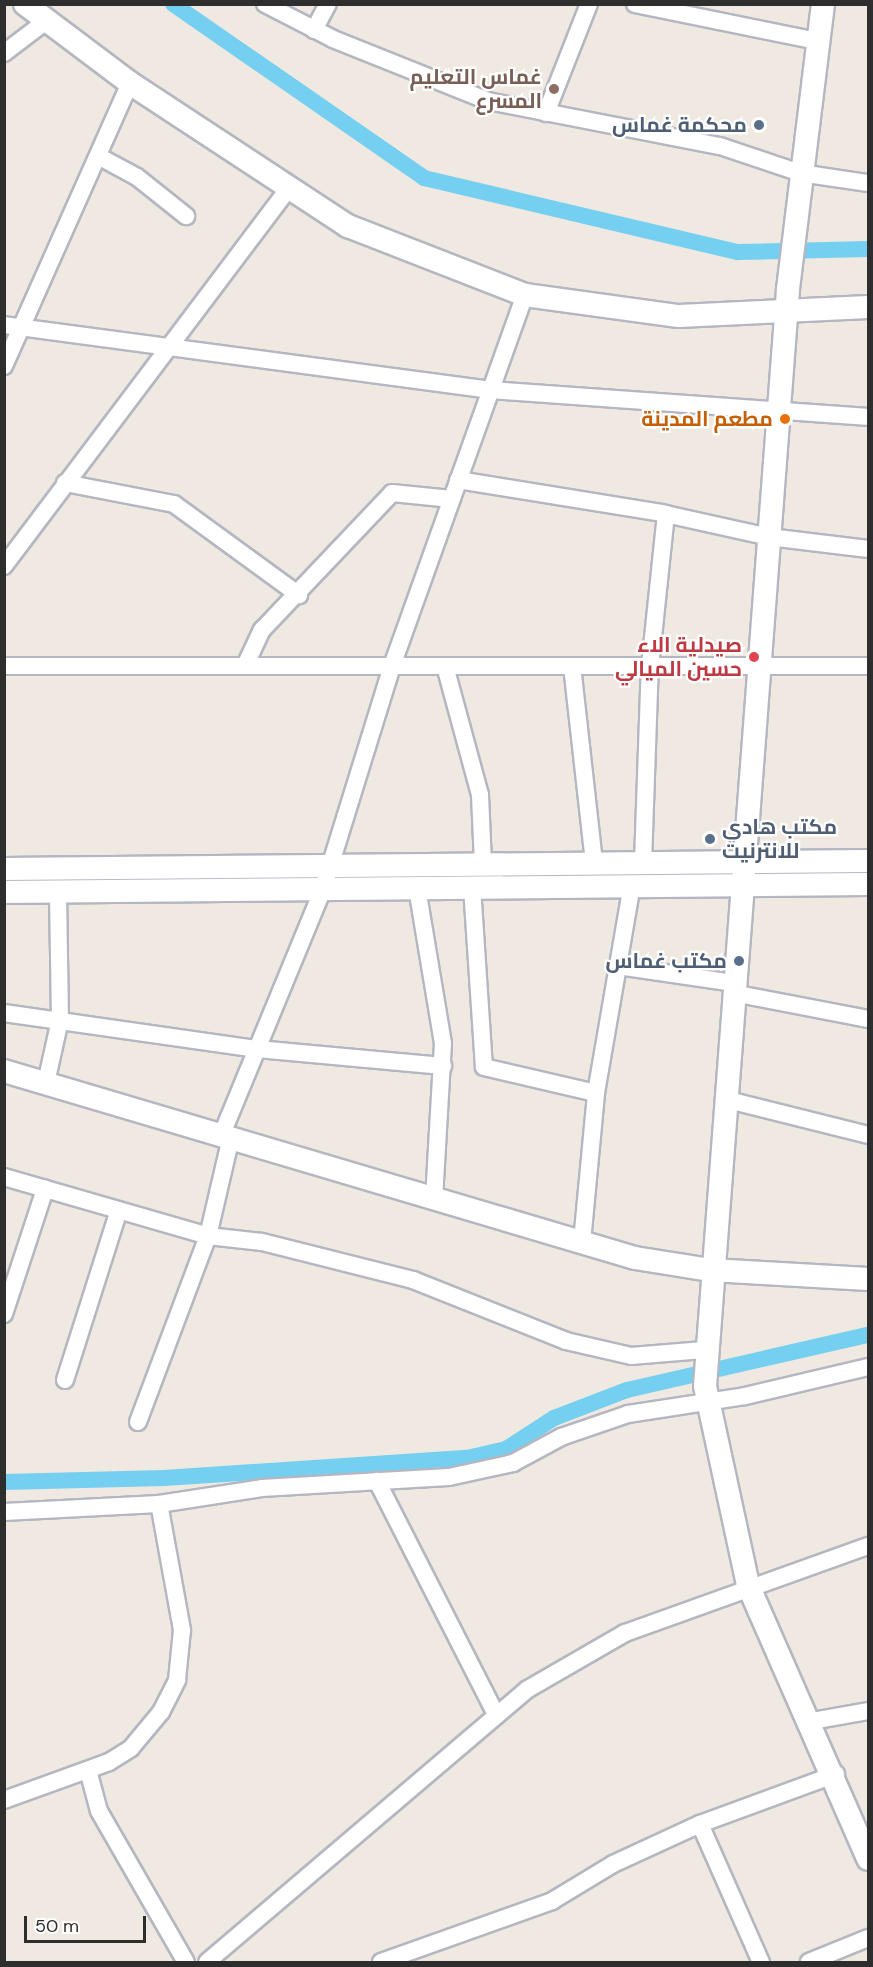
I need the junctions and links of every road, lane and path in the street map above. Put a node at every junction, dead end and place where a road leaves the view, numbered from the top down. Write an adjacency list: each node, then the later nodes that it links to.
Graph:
1 (25, 4): 7 (street)
2 (328, 4): 8 (street)
3 (589, 4): 12 (street)
4 (635, 4): 9 (street)
5 (823, 4): 9 (street)
6 (271, 6): 8 (street)
7 (46, 21): 10 (street); 11 (street)
8 (314, 30): 12 (street)
9 (817, 41): 14 (street)
10 (4, 54)
11 (130, 83): 13 (street); 16 (street)
12 (546, 113): 14 (street)
13 (98, 156): 17 (street); 22 (street)
14 (800, 172): 15 (street); 19 (street)
15 (868, 183)
16 (287, 190): 18 (street); 23 (street)
17 (186, 216)
18 (525, 295): 19 (street); 25 (street)
19 (787, 301): 20 (street); 26 (street)
20 (868, 307)
21 (4, 325): 22 (street)
22 (24, 327): 23 (street); 24 (street)
23 (168, 344): 25 (street); 29 (street)
24 (4, 366)
25 (491, 390): 26 (street); 28 (street)
26 (778, 413): 27 (street); 32 (street)
27 (868, 417)
28 (458, 480): 30 (street); 31 (street)
29 (65, 483): 34 (street); 35 (street)
30 (452, 499): 35 (street); 38 (street)
31 (666, 514): 32 (street); 41 (street)
32 (768, 537): 33 (street); 42 (street)
33 (868, 549)
34 (4, 566)
35 (299, 595): 37 (street)
36 (4, 666): 37 (street)
37 (245, 666): 38 (street)
38 (392, 666): 39 (street); 49 (street)
39 (446, 666): 40 (street); 48 (street)
40 (572, 666): 41 (street); 47 (street)
41 (650, 666): 42 (street); 46 (street)
42 (758, 667): 43 (street); 44 (street)
43 (868, 669)
44 (743, 861): 45 (street); 46 (street); 51 (street)
45 (868, 861)
46 (643, 862): 47 (street)
47 (594, 863): 48 (street)
48 (483, 864): 49 (street)
49 (330, 866): 50 (street); 56 (street)
50 (4, 869)
51 (741, 884): 52 (street); 53 (street); 60 (street)
52 (868, 884)
53 (632, 885): 54 (street); 59 (street)
54 (472, 887): 55 (street); 68 (street)
55 (417, 888): 56 (street); 65 (street)
56 (323, 889): 58 (street); 64 (street)
57 (4, 892): 58 (street)
58 (58, 892): 63 (street)
59 (618, 966): 60 (street); 68 (street)
60 (733, 988): 62 (street); 69 (street)
61 (4, 1013): 63 (street)
62 (868, 1019)
63 (60, 1020): 64 (street); 67 (street)
64 (257, 1049): 65 (street); 70 (street)
65 (443, 1066): 74 (street)
66 (4, 1071): 67 (street)
67 (46, 1083): 70 (street)
68 (596, 1093): 77 (street)
69 (724, 1099): 71 (street); 78 (street)
70 (226, 1135): 74 (street); 76 (street)
71 (868, 1135)
72 (4, 1177): 73 (street)
73 (45, 1189): 75 (street); 80 (street)
74 (434, 1198): 77 (street)
75 (118, 1210): 76 (street); 83 (street)
76 (208, 1236): 81 (street); 85 (street)
77 (582, 1242): 78 (street)
78 (711, 1270): 79 (street); 81 (street)
79 (868, 1279)
80 (4, 1314)
81 (704, 1350): 84 (street)
82 (868, 1367): 84 (street)
83 (64, 1380)
84 (706, 1394): 86 (street); 90 (street)
85 (138, 1422)
86 (376, 1481): 87 (street); 92 (street)
87 (159, 1504): 88 (street); 94 (street)
88 (4, 1512)
89 (868, 1546): 90 (street)
90 (748, 1585): 92 (street); 93 (street)
91 (868, 1711): 93 (street)
92 (496, 1715): 101 (street)
93 (812, 1720): 95 (street)
94 (88, 1770): 96 (street); 100 (street)
95 (836, 1774): 97 (street); 98 (street)
96 (4, 1800)
97 (700, 1824): 102 (street); 103 (street)
98 (868, 1859)
99 (868, 1938): 104 (street)
100 (186, 1962)
101 (207, 1962)
102 (381, 1962)
103 (761, 1962)
104 (810, 1962)

